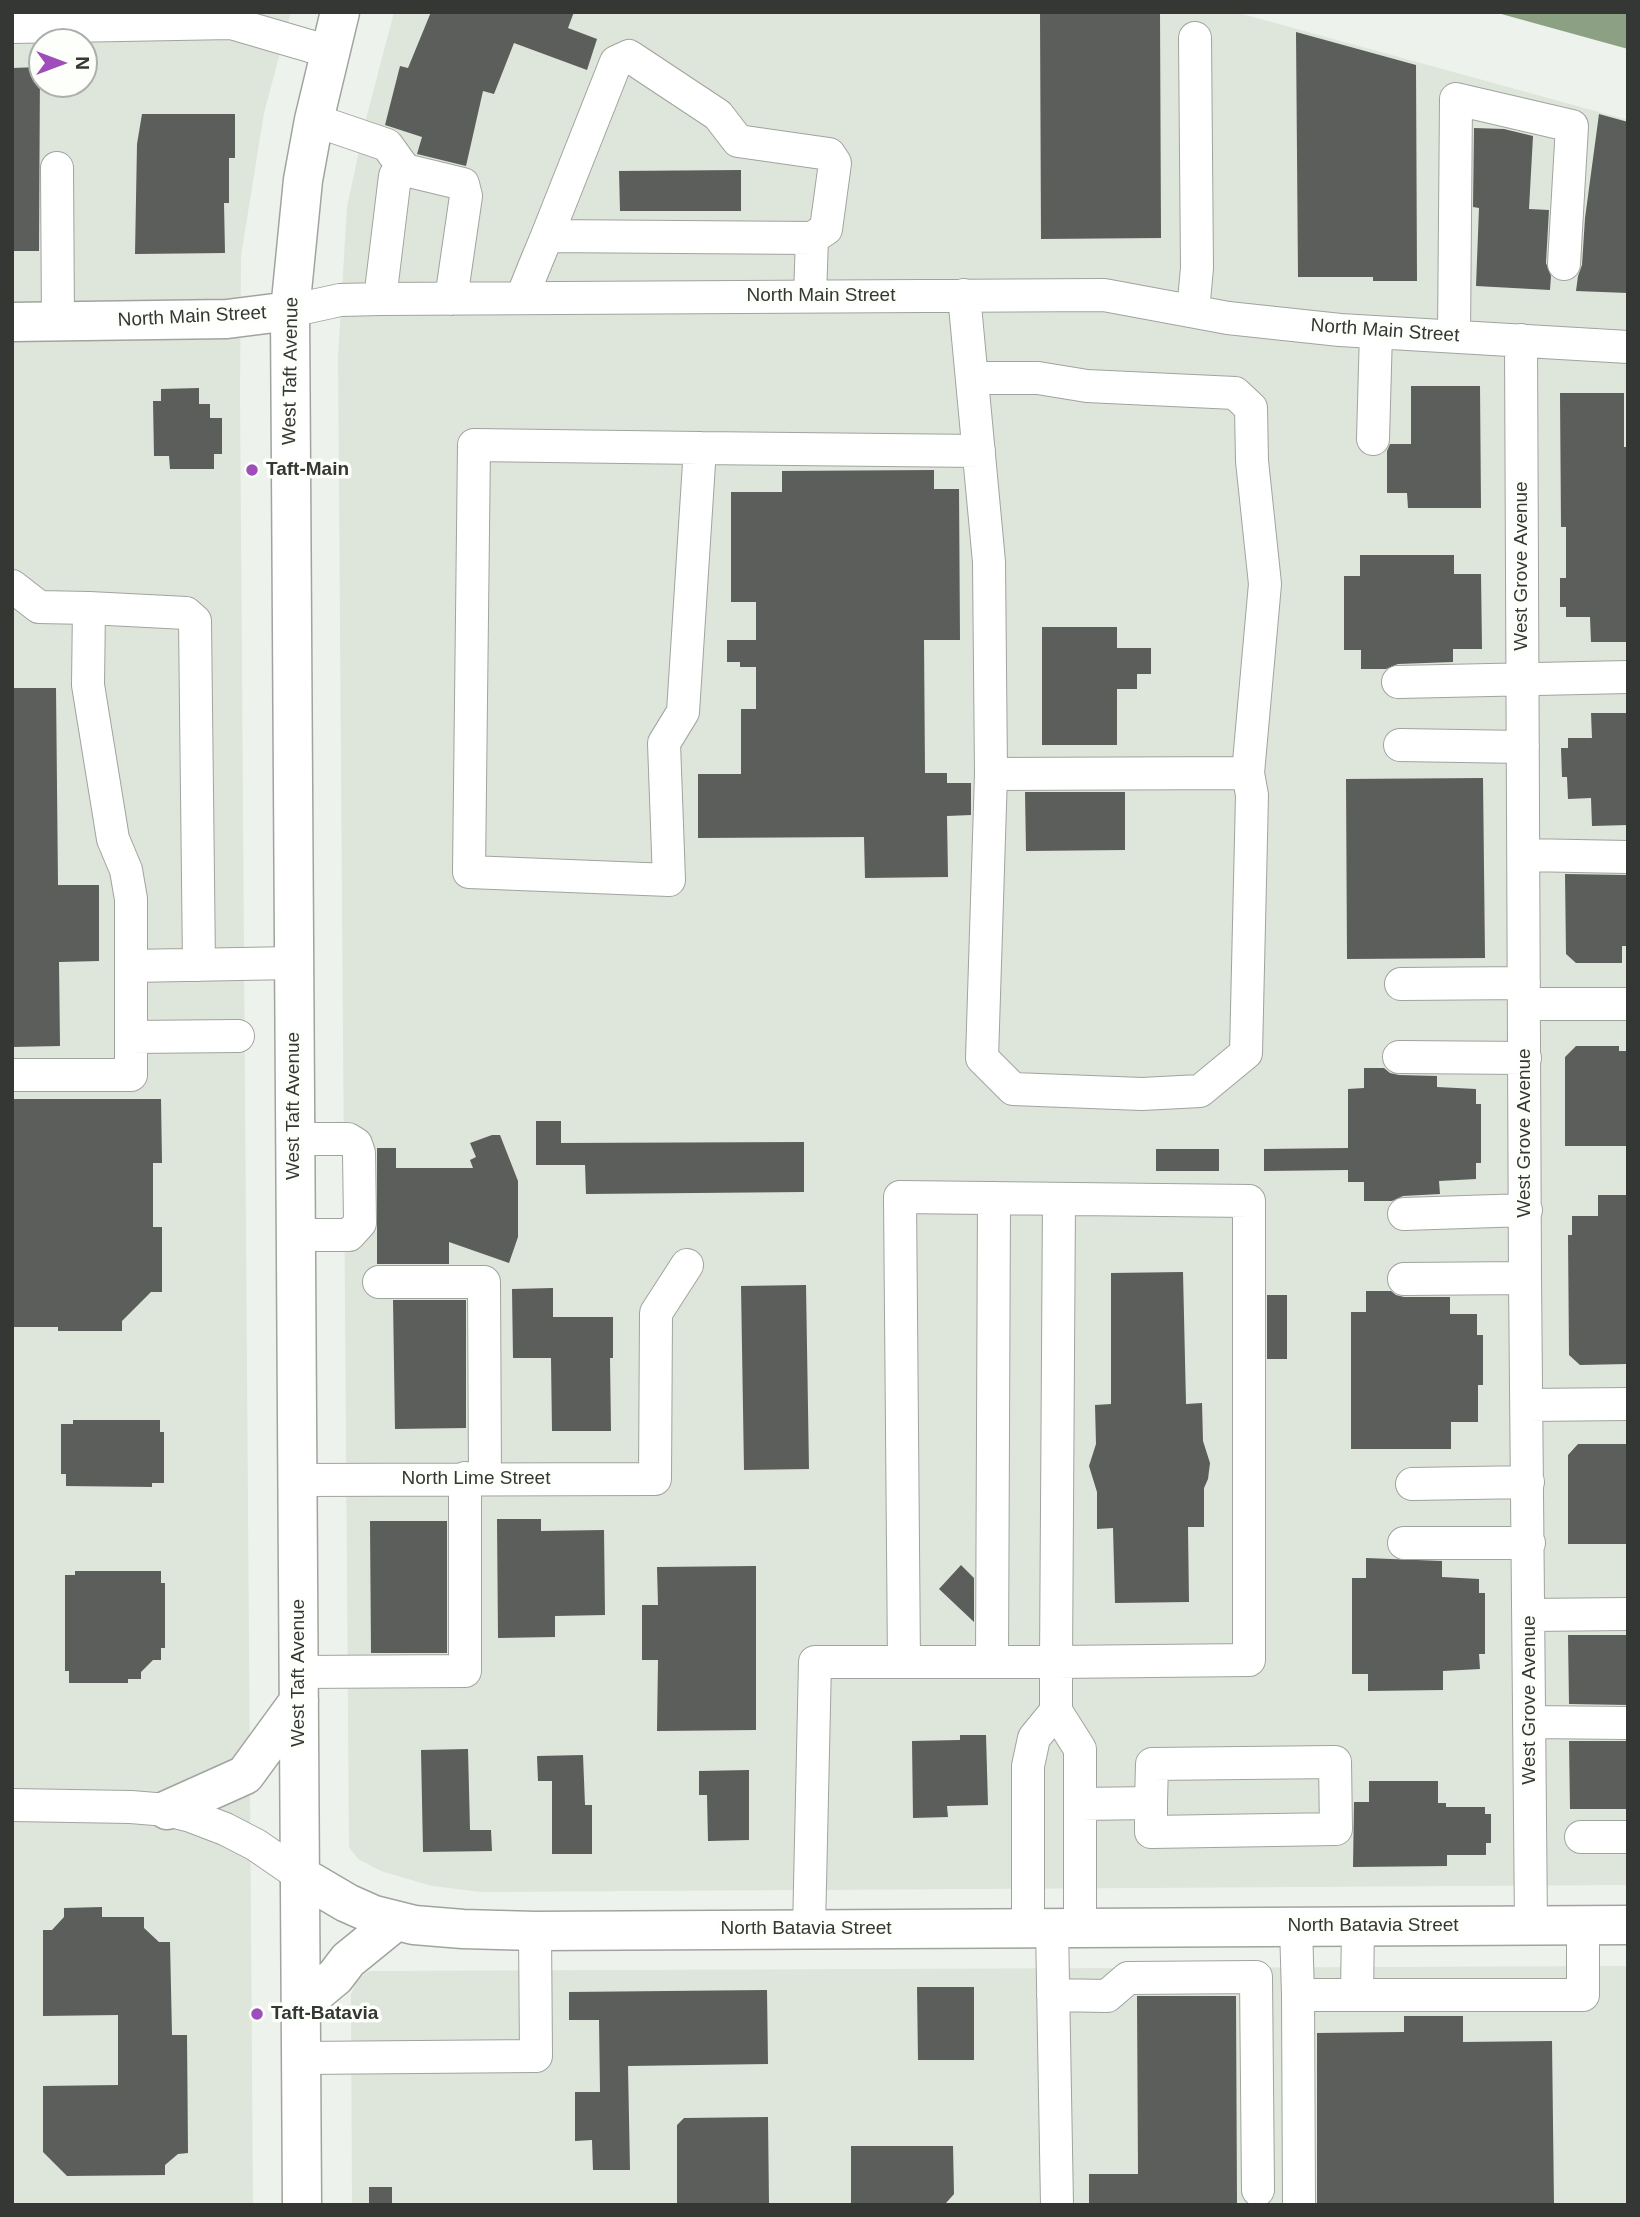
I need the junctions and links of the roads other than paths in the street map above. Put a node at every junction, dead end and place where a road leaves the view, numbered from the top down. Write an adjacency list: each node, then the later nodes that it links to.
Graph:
1 (340, 12): 5 (main road, West Taft Avenue)
2 (231, 17): 3 (street); 5 (street)
3 (12, 27)
4 (1195, 38): 18 (street)
5 (330, 52): 6 (main road, West Taft Avenue)
6 (314, 120): 8 (street); 17 (main road, West Taft Avenue)
7 (57, 168): 20 (street)
8 (405, 170): 15 (street); 16 (street)
9 (547, 236): 10 (street); 10 (street); 14 (street)
10 (812, 238): 13 (street)
11 (1564, 264): 22 (street)
12 (964, 295): 13 (street, North Main Street); 18 (street, North Main Street); 25 (street)
13 (810, 296): 14 (street, North Main Street)
14 (522, 297): 16 (street, North Main Street)
15 (380, 299): 16 (street, North Main Street); 17 (street, North Main Street)
16 (451, 299)
17 (289, 311): 20 (main road, North Main Street); 41 (main road, West Taft Avenue)
18 (1193, 311): 21 (street, North Main Street)
19 (12, 322): 20 (main road, North Main Street)
20 (58, 322)
21 (1376, 332): 22 (street, North Main Street); 26 (street)
22 (1454, 336): 23 (street, North Main Street)
23 (1521, 340): 24 (street, North Main Street); 33 (street, West Grove Avenue)
24 (1628, 347)
25 (973, 378): 28 (street); 37 (street)
26 (1373, 439)
27 (700, 448): 27 (street); 28 (street)
28 (979, 451): 38 (street)
29 (12, 586): 30 (street)
30 (26, 607): 31 (street)
31 (89, 608): 42 (street); 43 (street)
32 (1628, 677): 33 (street)
33 (1523, 678): 34 (street); 36 (street, West Grove Avenue)
34 (1398, 682)
35 (1400, 746): 36 (street)
36 (1523, 747): 39 (street, West Grove Avenue)
37 (1248, 773): 38 (street); 38 (street)
38 (991, 774)
39 (1524, 855): 40 (street); 45 (street, West Grove Avenue)
40 (1628, 857)
41 (293, 963): 42 (street); 52 (main road, West Taft Avenue)
42 (198, 965): 43 (street)
43 (131, 966): 48 (street)
44 (1401, 984): 45 (street)
45 (1524, 993): 46 (street); 50 (street, West Grove Avenue)
46 (1628, 1004)
47 (238, 1036): 48 (street)
48 (131, 1037): 51 (street)
49 (1399, 1057): 50 (street)
50 (1525, 1058): 55 (street, West Grove Avenue)
51 (12, 1075)
52 (295, 1139): 57 (main road, West Taft Avenue); 57 (street)
53 (994, 1198): 54 (street); 72 (street); 73 (street)
54 (1059, 1199): 74 (street); 74 (street)
55 (1526, 1210): 56 (street); 59 (street, West Grove Avenue)
56 (1404, 1214)
57 (295, 1236): 65 (main road, West Taft Avenue)
58 (687, 1265): 64 (street, North Lime Street)
59 (1525, 1278): 60 (street); 63 (street, West Grove Avenue)
60 (1404, 1279)
61 (379, 1282): 64 (street)
62 (1628, 1404): 63 (street)
63 (1528, 1405): 66 (street, West Grove Avenue)
64 (475, 1478): 65 (street, North Lime Street); 75 (street)
65 (298, 1480): 75 (main road, West Taft Avenue)
66 (1528, 1482): 67 (street); 69 (street, West Grove Avenue)
67 (1412, 1484)
68 (1404, 1542): 69 (street)
69 (1529, 1542): 71 (street, West Grove Avenue)
70 (1628, 1614): 71 (street)
71 (1529, 1615): 77 (street, West Grove Avenue)
72 (904, 1662): 73 (street); 93 (street)
73 (992, 1662): 74 (street)
74 (1056, 1662): 76 (street)
75 (299, 1687): 82 (main road); 85 (main road, West Taft Avenue)
76 (1056, 1711): 79 (street); 92 (street)
77 (1530, 1722): 78 (street); 87 (street, West Grove Avenue)
78 (1628, 1723)
79 (1080, 1804): 80 (street); 92 (street)
80 (1151, 1804): 80 (street)
81 (12, 1805): 82 (street, North Batavia Street)
82 (167, 1810): 85 (street, North Batavia Street)
83 (1581, 1837): 84 (street)
84 (1628, 1837)
85 (301, 1876): 86 (main road, North Batavia Street); 98 (main road, West Taft Avenue)
86 (396, 1921): 94 (main road, North Batavia Street); 98 (main road)
87 (1531, 1925): 88 (main road, North Batavia Street); 91 (main road, North Batavia Street)
88 (1583, 1925): 89 (main road, North Batavia Street); 95 (street)
89 (1628, 1925)
90 (1296, 1926): 91 (main road, North Batavia Street); 92 (main road, North Batavia Street); 97 (street)
91 (1358, 1926): 95 (street)
92 (1054, 1927): 93 (main road, North Batavia Street); 96 (street)
93 (809, 1928): 94 (main road, North Batavia Street)
94 (535, 1931): 99 (street)
95 (1357, 1994): 97 (street)
96 (1054, 1995): 100 (street); 102 (street)
97 (1297, 1995): 103 (street)
98 (301, 2005): 99 (main road, West Taft Avenue)
99 (301, 2058): 101 (main road, West Taft Avenue)
100 (1258, 2190)
101 (302, 2205)
102 (1057, 2205)
103 (1299, 2205)

